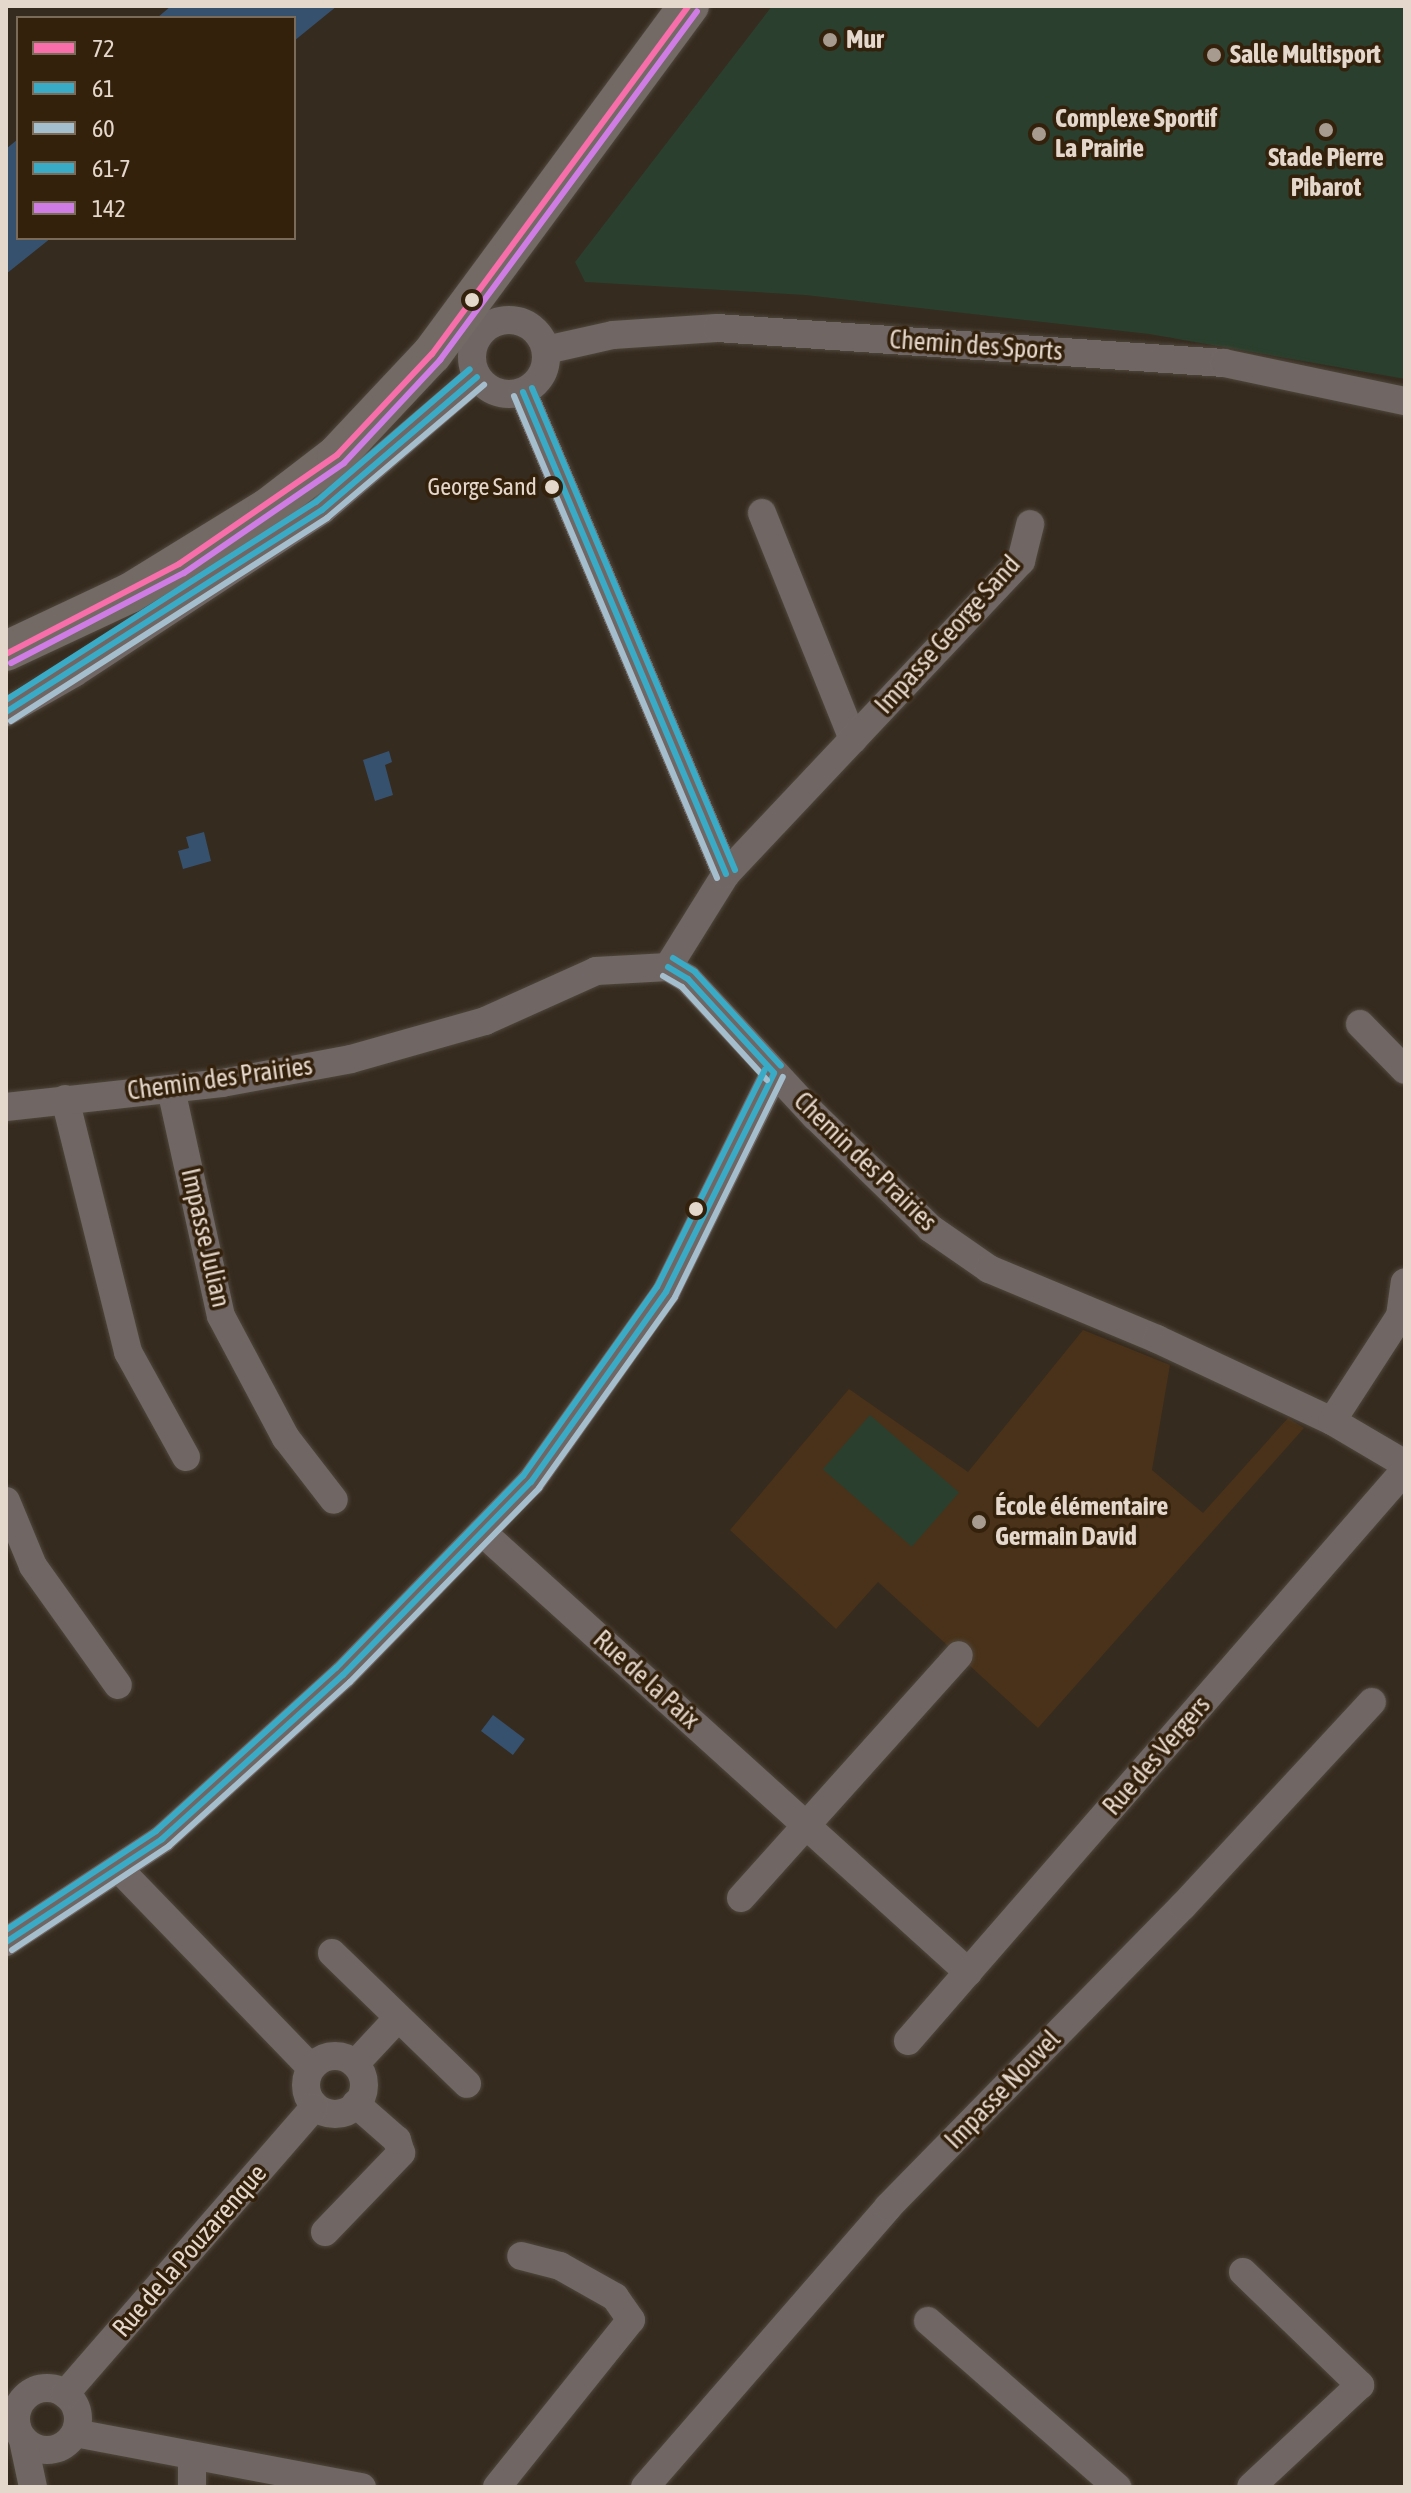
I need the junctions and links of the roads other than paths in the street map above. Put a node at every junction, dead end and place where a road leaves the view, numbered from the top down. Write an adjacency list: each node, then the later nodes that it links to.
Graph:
1 (689, 6): 8 (main road)
2 (546, 350): 3 (street); 4 (street); 5 (street, Chemin des Sports)
3 (477, 377): 4 (street); 9 (street)
4 (523, 392): 11 (street)
5 (1405, 401)
6 (762, 513): 10 (street, Impasse George Sand)
7 (1030, 524): 10 (street, Impasse George Sand)
8 (8, 652)
9 (6, 712)
10 (853, 739): 11 (street, Impasse George Sand)
11 (726, 874): 12 (street, Impasse George Sand)
12 (668, 967): 15 (street, Chemin des Prairies); 16 (street, Chemin des Prairies)
13 (1360, 1024): 14 (street)
14 (1405, 1070)
15 (774, 1073): 20 (street, Chemin des Prairies); 26 (street)
16 (171, 1089): 17 (street, Chemin des Prairies); 24 (street, Impasse Julian)
17 (65, 1099): 18 (street, Chemin des Prairies); 21 (street)
18 (6, 1107)
19 (1405, 1282): 20 (street)
20 (1332, 1421): 22 (street, Chemin des Prairies)
21 (186, 1457)
22 (1405, 1464)
23 (1405, 1470): 35 (street, Rue des Vergers)
24 (334, 1500)
25 (6, 1501): 28 (street)
26 (482, 1532): 30 (street, Rue de la Paix); 31 (street)
27 (959, 1655): 30 (street)
28 (118, 1685)
29 (1372, 1702): 57 (street, Impasse Nouvel)
30 (810, 1827): 32 (street); 35 (street, Rue de la Paix)
31 (119, 1869): 33 (street); 39 (street)
32 (741, 1898)
33 (6, 1942)
34 (332, 1953): 36 (street)
35 (968, 1972): 37 (street, Rue des Vergers)
36 (398, 2018): 38 (street); 40 (street)
37 (908, 2041)
38 (356, 2063): 39 (street); 41 (street)
39 (310, 2067): 42 (street)
40 (467, 2084)
41 (356, 2104): 42 (street); 43 (street)
42 (314, 2108): 47 (street, Rue de la Pouzarenque)
43 (325, 2232)
44 (521, 2256): 56 (street)
45 (1243, 2272): 59 (street)
46 (928, 2321): 58 (street)
47 (65, 2394): 48 (street); 49 (street)
48 (12, 2398): 50 (street)
49 (75, 2433): 50 (street); 51 (street)
50 (31, 2444): 52 (street); 53 (street)
51 (192, 2456): 54 (street); 55 (street)
52 (33, 2487)
53 (39, 2487)
54 (192, 2487)
55 (362, 2487)
56 (497, 2487)
57 (645, 2487)
58 (1117, 2487)
59 (1251, 2487)

